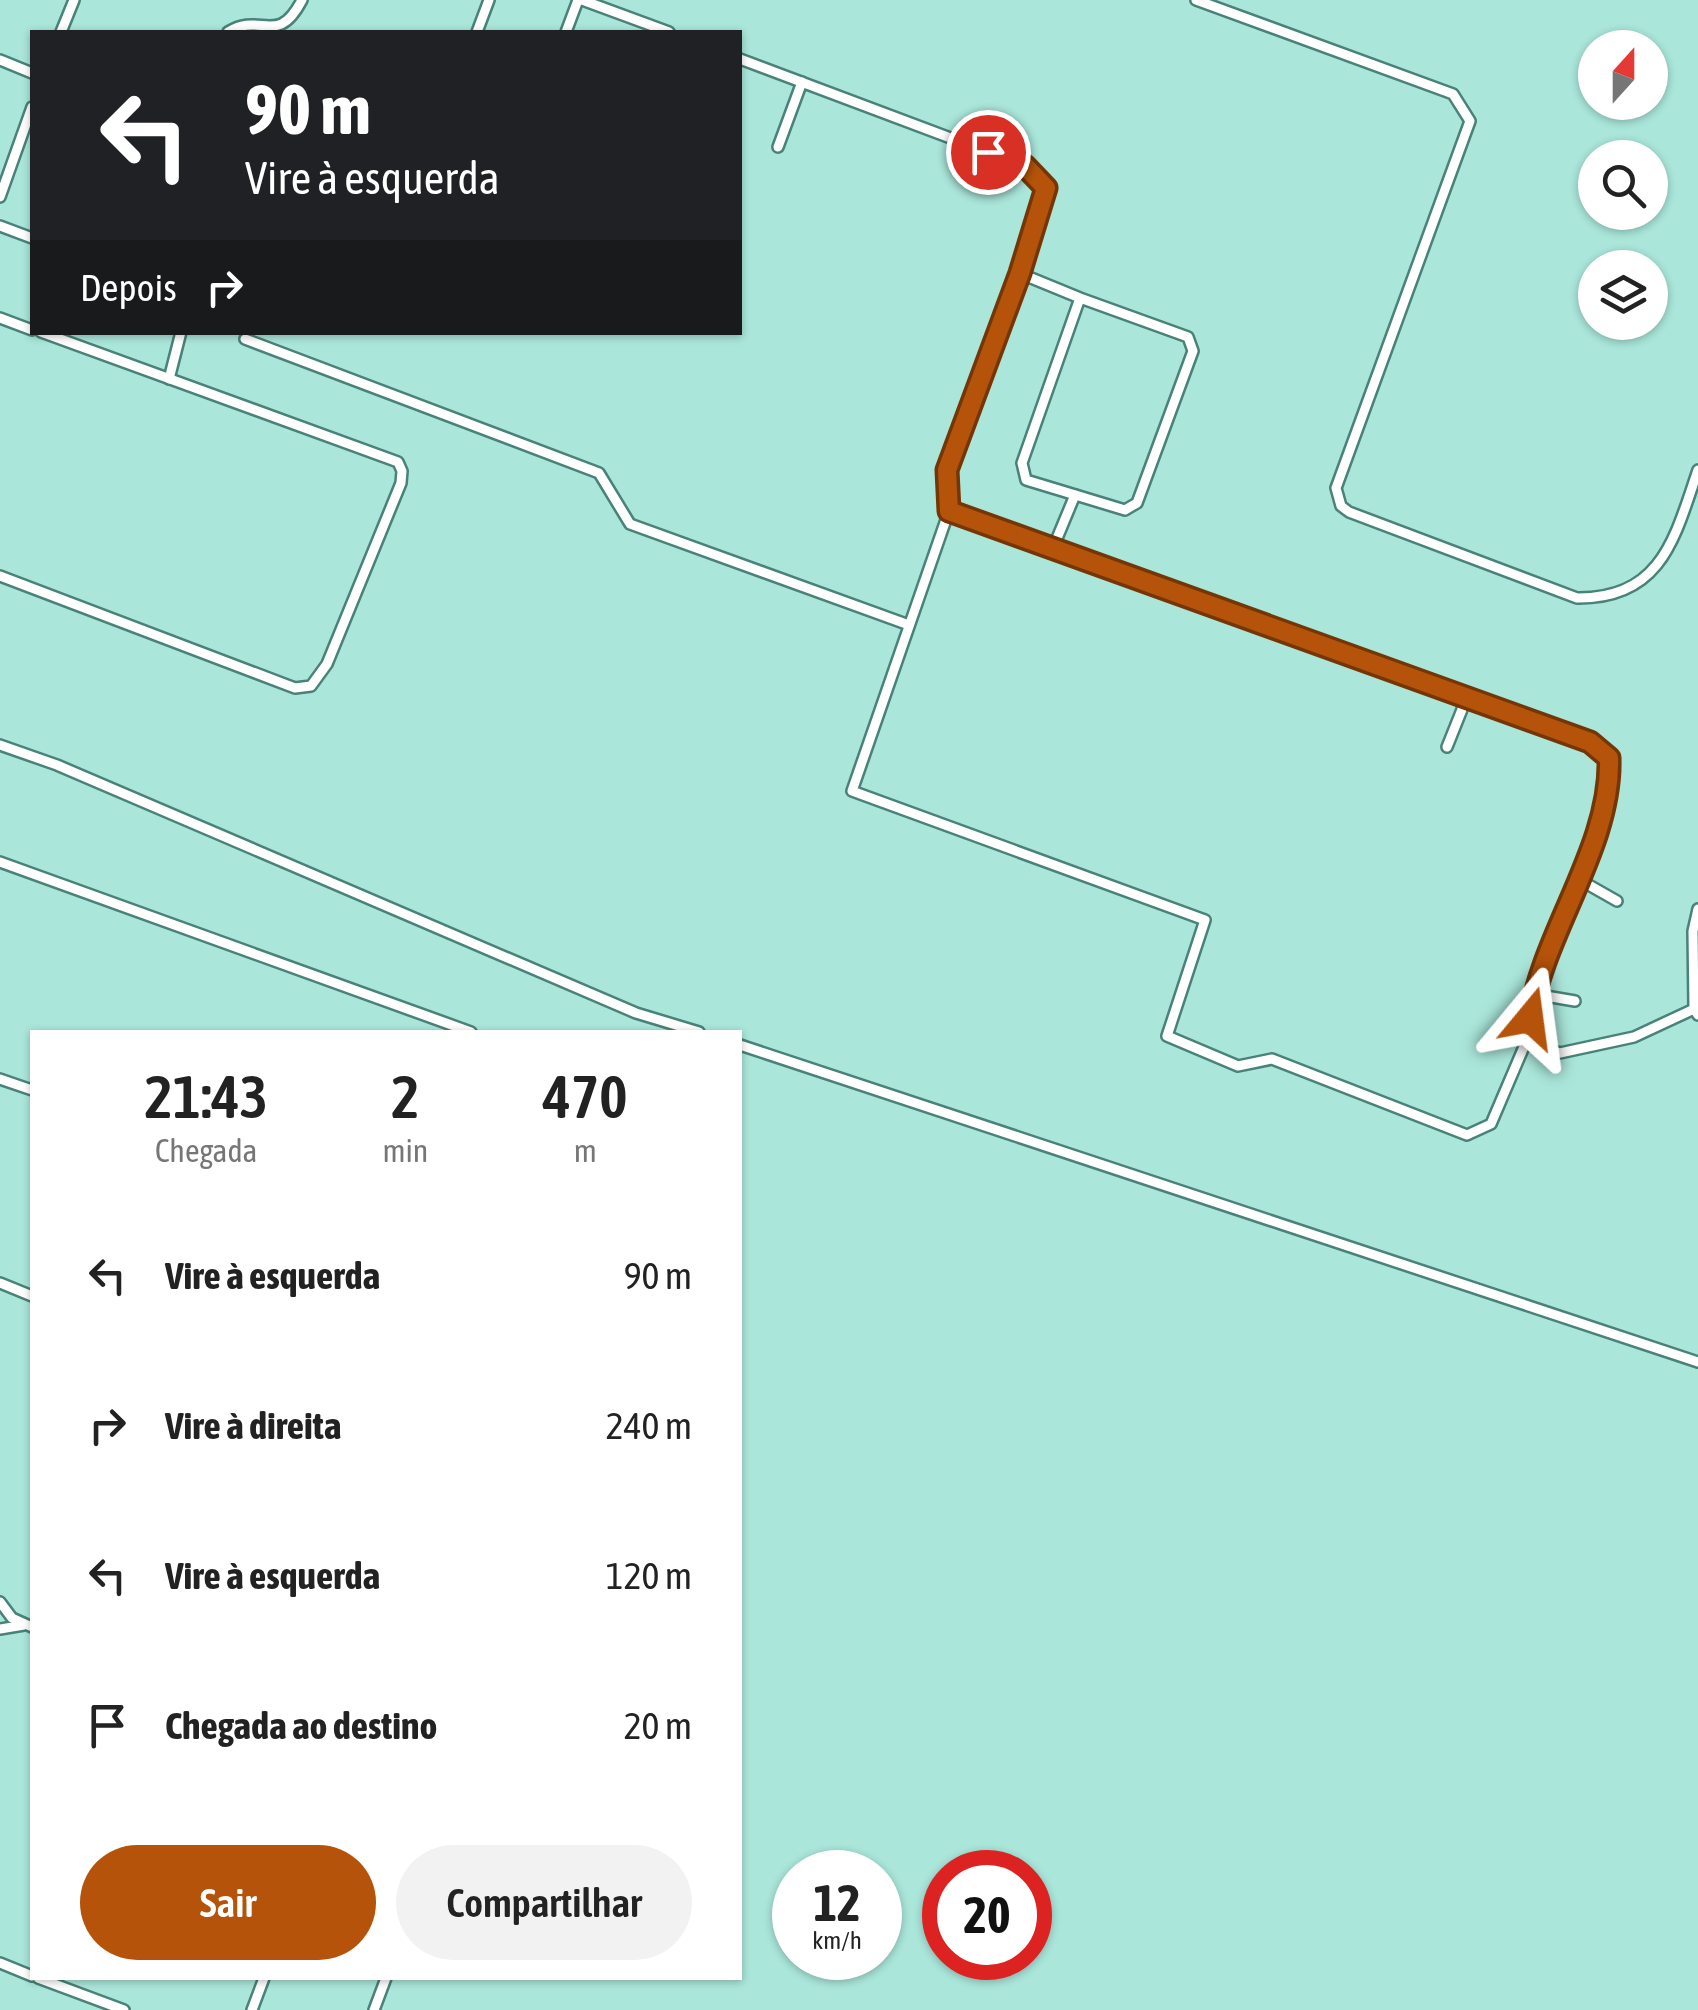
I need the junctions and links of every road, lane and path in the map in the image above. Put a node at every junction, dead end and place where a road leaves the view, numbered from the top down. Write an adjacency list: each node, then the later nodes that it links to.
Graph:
1 (74, 0): 6 (lane)
2 (302, 0): 7 (lane)
3 (489, 0): 8 (lane)
4 (580, 0): 9 (lane); 10 (lane)
5 (1196, 0): 28 (lane)
6 (62, 30)
7 (231, 30)
8 (478, 30)
9 (567, 30)
10 (663, 30)
11 (0, 60): 13 (lane)
12 (742, 60): 14 (lane)
13 (30, 72)
14 (802, 82): 16 (lane); 20 (lane)
15 (30, 113): 17 (lane)
16 (778, 147)
17 (0, 197)
18 (0, 226): 19 (lane)
19 (30, 237)
20 (1020, 273): 21 (lane); 30 (lane)
21 (1080, 298): 29 (lane); 29 (lane)
22 (0, 318): 23 (lane)
23 (30, 329)
24 (48, 335): 27 (lane)
25 (180, 335): 27 (lane)
26 (246, 339): 33 (lane)
27 (169, 379): 32 (lane)
28 (1698, 470)
29 (1075, 494): 31 (lane)
30 (949, 511): 31 (lane); 33 (lane)
31 (1054, 548): 34 (lane)
32 (0, 576)
33 (910, 625): 46 (lane)
34 (1466, 697): 36 (lane); 38 (lane)
35 (0, 745): 45 (lane)
36 (1447, 748)
37 (0, 862): 44 (lane)
38 (1580, 880): 39 (lane); 41 (lane)
39 (1617, 900)
40 (1698, 908): 43 (lane)
41 (1534, 994): 42 (lane); 46 (lane)
42 (1575, 1001)
43 (1696, 1012): 46 (lane)
44 (466, 1030)
45 (692, 1030)
46 (1526, 1042)
47 (742, 1046): 52 (lane)
48 (0, 1079): 49 (lane)
49 (30, 1089)
50 (0, 1283): 51 (lane)
51 (30, 1295)
52 (1698, 1362)
53 (0, 1602): 54 (lane)
54 (28, 1626): 55 (lane)
55 (0, 1629)
56 (0, 1963): 57 (lane)
57 (30, 1974)
58 (45, 1980): 61 (lane)
59 (263, 1980): 62 (lane)
60 (385, 1980): 63 (lane)
61 (124, 2010)
62 (252, 2010)
63 (374, 2010)

